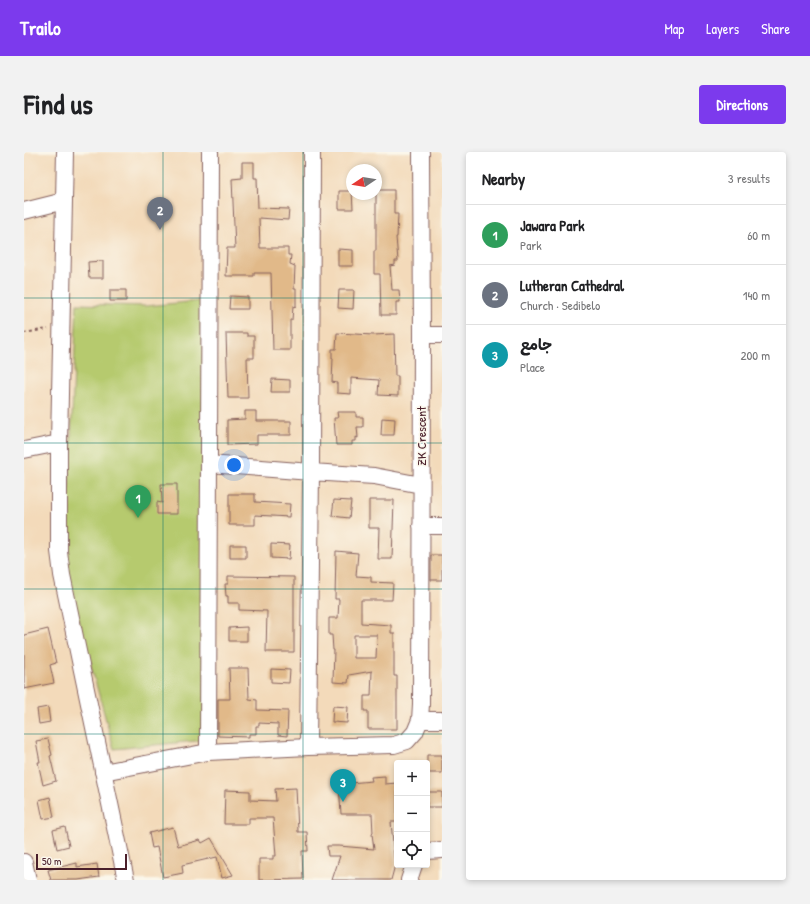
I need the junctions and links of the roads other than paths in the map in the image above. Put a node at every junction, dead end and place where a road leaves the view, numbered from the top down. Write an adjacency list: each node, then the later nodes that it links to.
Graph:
1 (65, 152): 5 (street)
2 (210, 152): 11 (street)
3 (312, 152): 12 (street)
4 (421, 152): 7 (street, ZK Crescent)
5 (64, 201): 6 (street); 9 (street)
6 (24, 211)
7 (422, 335): 8 (street); 13 (street, ZK Crescent)
8 (442, 335)
9 (59, 442): 10 (street); 20 (street)
10 (24, 450)
11 (209, 464): 12 (street); 19 (street)
12 (311, 472): 13 (street); 18 (street)
13 (421, 485): 14 (street, ZK Crescent)
14 (421, 526): 15 (street); 16 (street, ZK Crescent)
15 (442, 526)
16 (420, 720): 17 (street); 18 (street)
17 (442, 720)
18 (308, 747): 19 (street)
19 (208, 752): 20 (street)
20 (103, 772): 25 (street)
21 (442, 850): 22 (street)
22 (430, 851)
23 (24, 862): 26 (street)
24 (413, 868): 27 (street)
25 (127, 879)
26 (28, 880)
27 (409, 880)

